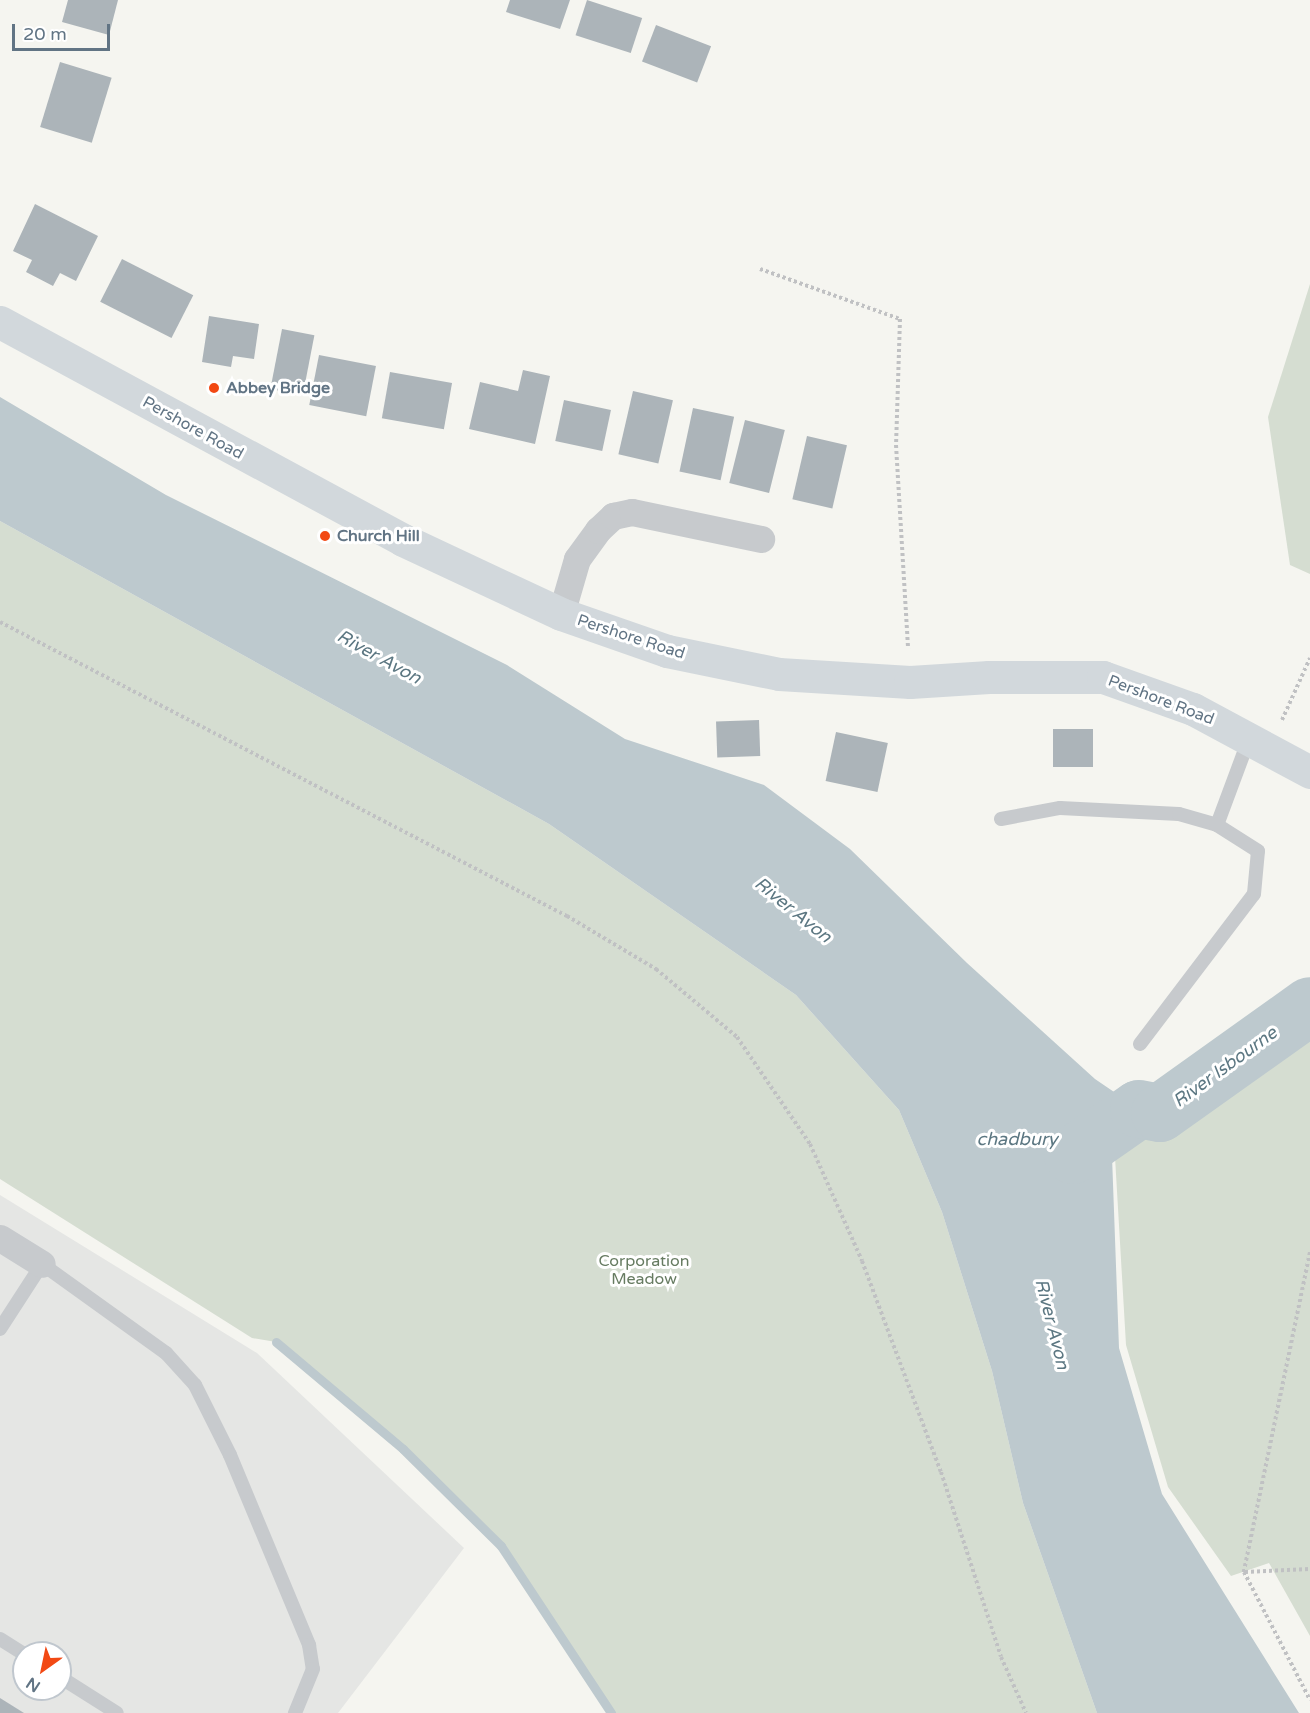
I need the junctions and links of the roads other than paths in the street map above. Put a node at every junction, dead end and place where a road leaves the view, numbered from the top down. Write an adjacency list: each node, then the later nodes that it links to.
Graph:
1 (0, 322): 3 (main road, Pershore Road)
2 (761, 539): 3 (street)
3 (561, 614): 4 (main road, Pershore Road)
4 (1259, 744): 5 (main road, Pershore Road); 7 (lane)
5 (1310, 772)
6 (1001, 819): 7 (lane)
7 (1217, 825): 8 (lane)
8 (1140, 1044)
9 (0, 1238): 10 (street)
10 (42, 1264): 11 (lane); 14 (lane)
11 (0, 1329)
12 (72, 1685): 13 (lane)
13 (117, 1713)
14 (295, 1713)

